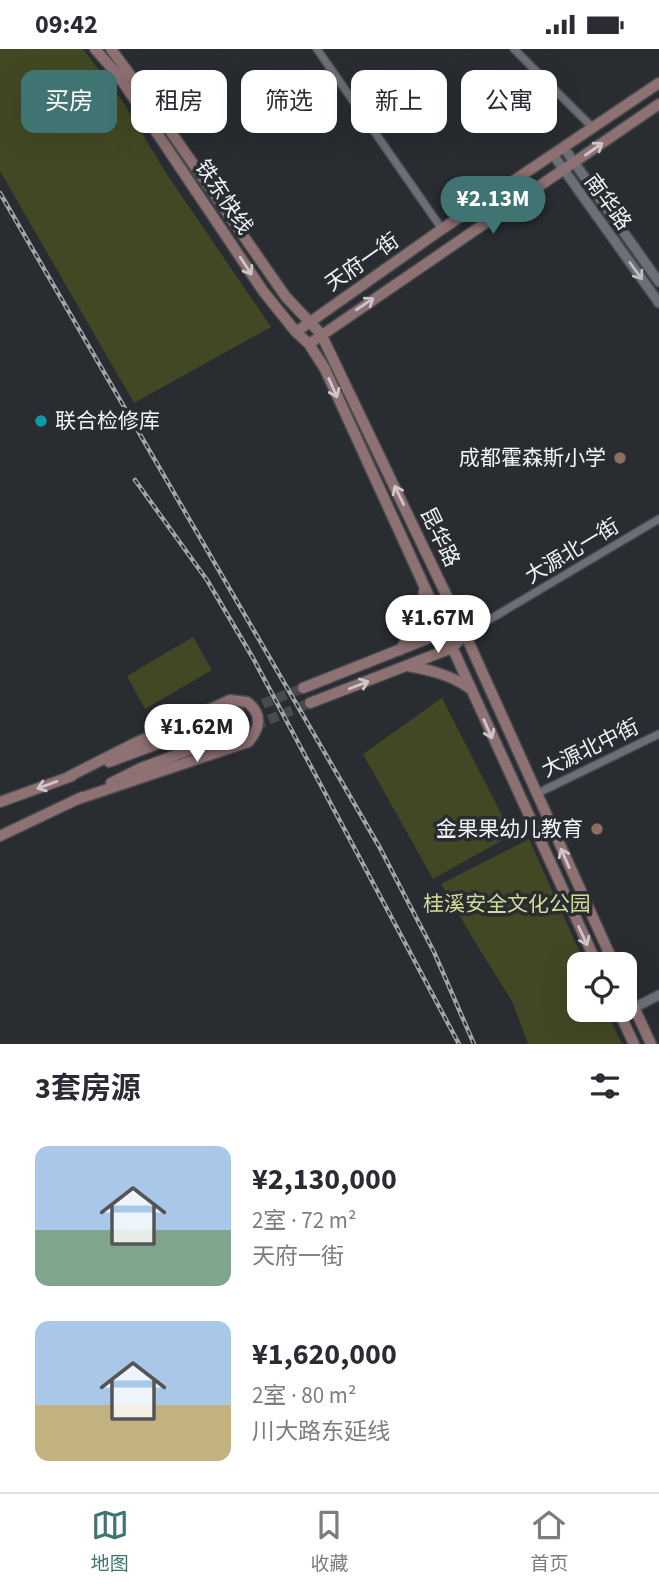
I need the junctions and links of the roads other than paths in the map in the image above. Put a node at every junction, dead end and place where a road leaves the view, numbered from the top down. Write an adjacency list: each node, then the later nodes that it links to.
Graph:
1 (111, 49): 4 (street); 15 (main road, 铁东快线)
2 (317, 49): 12 (street)
3 (514, 49): 7 (street)
4 (98, 52): 16 (main road, 铁东快线, one-way to 16)
5 (659, 83): 7 (main road, 天府一街)
6 (659, 104): 10 (main road, 天府一街, one-way to 6)
7 (593, 128): 8 (main road, 天府一街)
8 (564, 148): 9 (main road, 天府一街); 10 (street)
9 (554, 156): 11 (street, 南华路); 12 (main road, 天府一街)
10 (574, 163): 11 (main road, 天府一街); 13 (street)
11 (564, 170): 14 (street, 南华路, one-way to 14); 17 (main road, 天府一街, one-way to 11)
12 (443, 229): 15 (main road, 天府一街)
13 (659, 282)
14 (659, 303)
15 (310, 322): 16 (main road, 天府一街); 17 (main road, 昆华路)
16 (296, 332): 18 (main road, 昆华路)
17 (321, 334): 18 (main road, 天府一街); 22 (main road, 昆华路, one-way to 17)
18 (309, 344): 20 (main road, 昆华路, one-way to 20)
19 (659, 519): 22 (street, 大源北一街)
20 (424, 588): 21 (main road, 昆华路); 24 (main road)
21 (444, 632): 22 (main road); 23 (main road, 昆华路); 24 (main road)
22 (465, 634): 23 (main road); 33 (main road, 昆华路)
23 (452, 648): 25 (main road); 27 (main road, 昆华路)
24 (400, 650): 26 (main road)
25 (408, 666): 27 (main road); 28 (main road, one-way to 25)
26 (303, 688)
27 (471, 690): 37 (main road, 昆华路, one-way to 37)
28 (310, 703)
29 (235, 715): 32 (main road)
30 (241, 731): 34 (main road)
31 (659, 734): 33 (street, 大源北中街)
32 (68, 777): 34 (main road); 35 (main road, one-way to 35)
33 (536, 794): 38 (main road, 昆华路, one-way to 33)
34 (78, 799): 36 (main road)
35 (0, 802)
36 (0, 836)
37 (591, 952)
38 (608, 952)
39 (659, 995): 40 (street)
40 (637, 1006)
41 (637, 1014): 44 (main road)
42 (624, 1022): 43 (main road)
43 (634, 1044)
44 (651, 1044)

